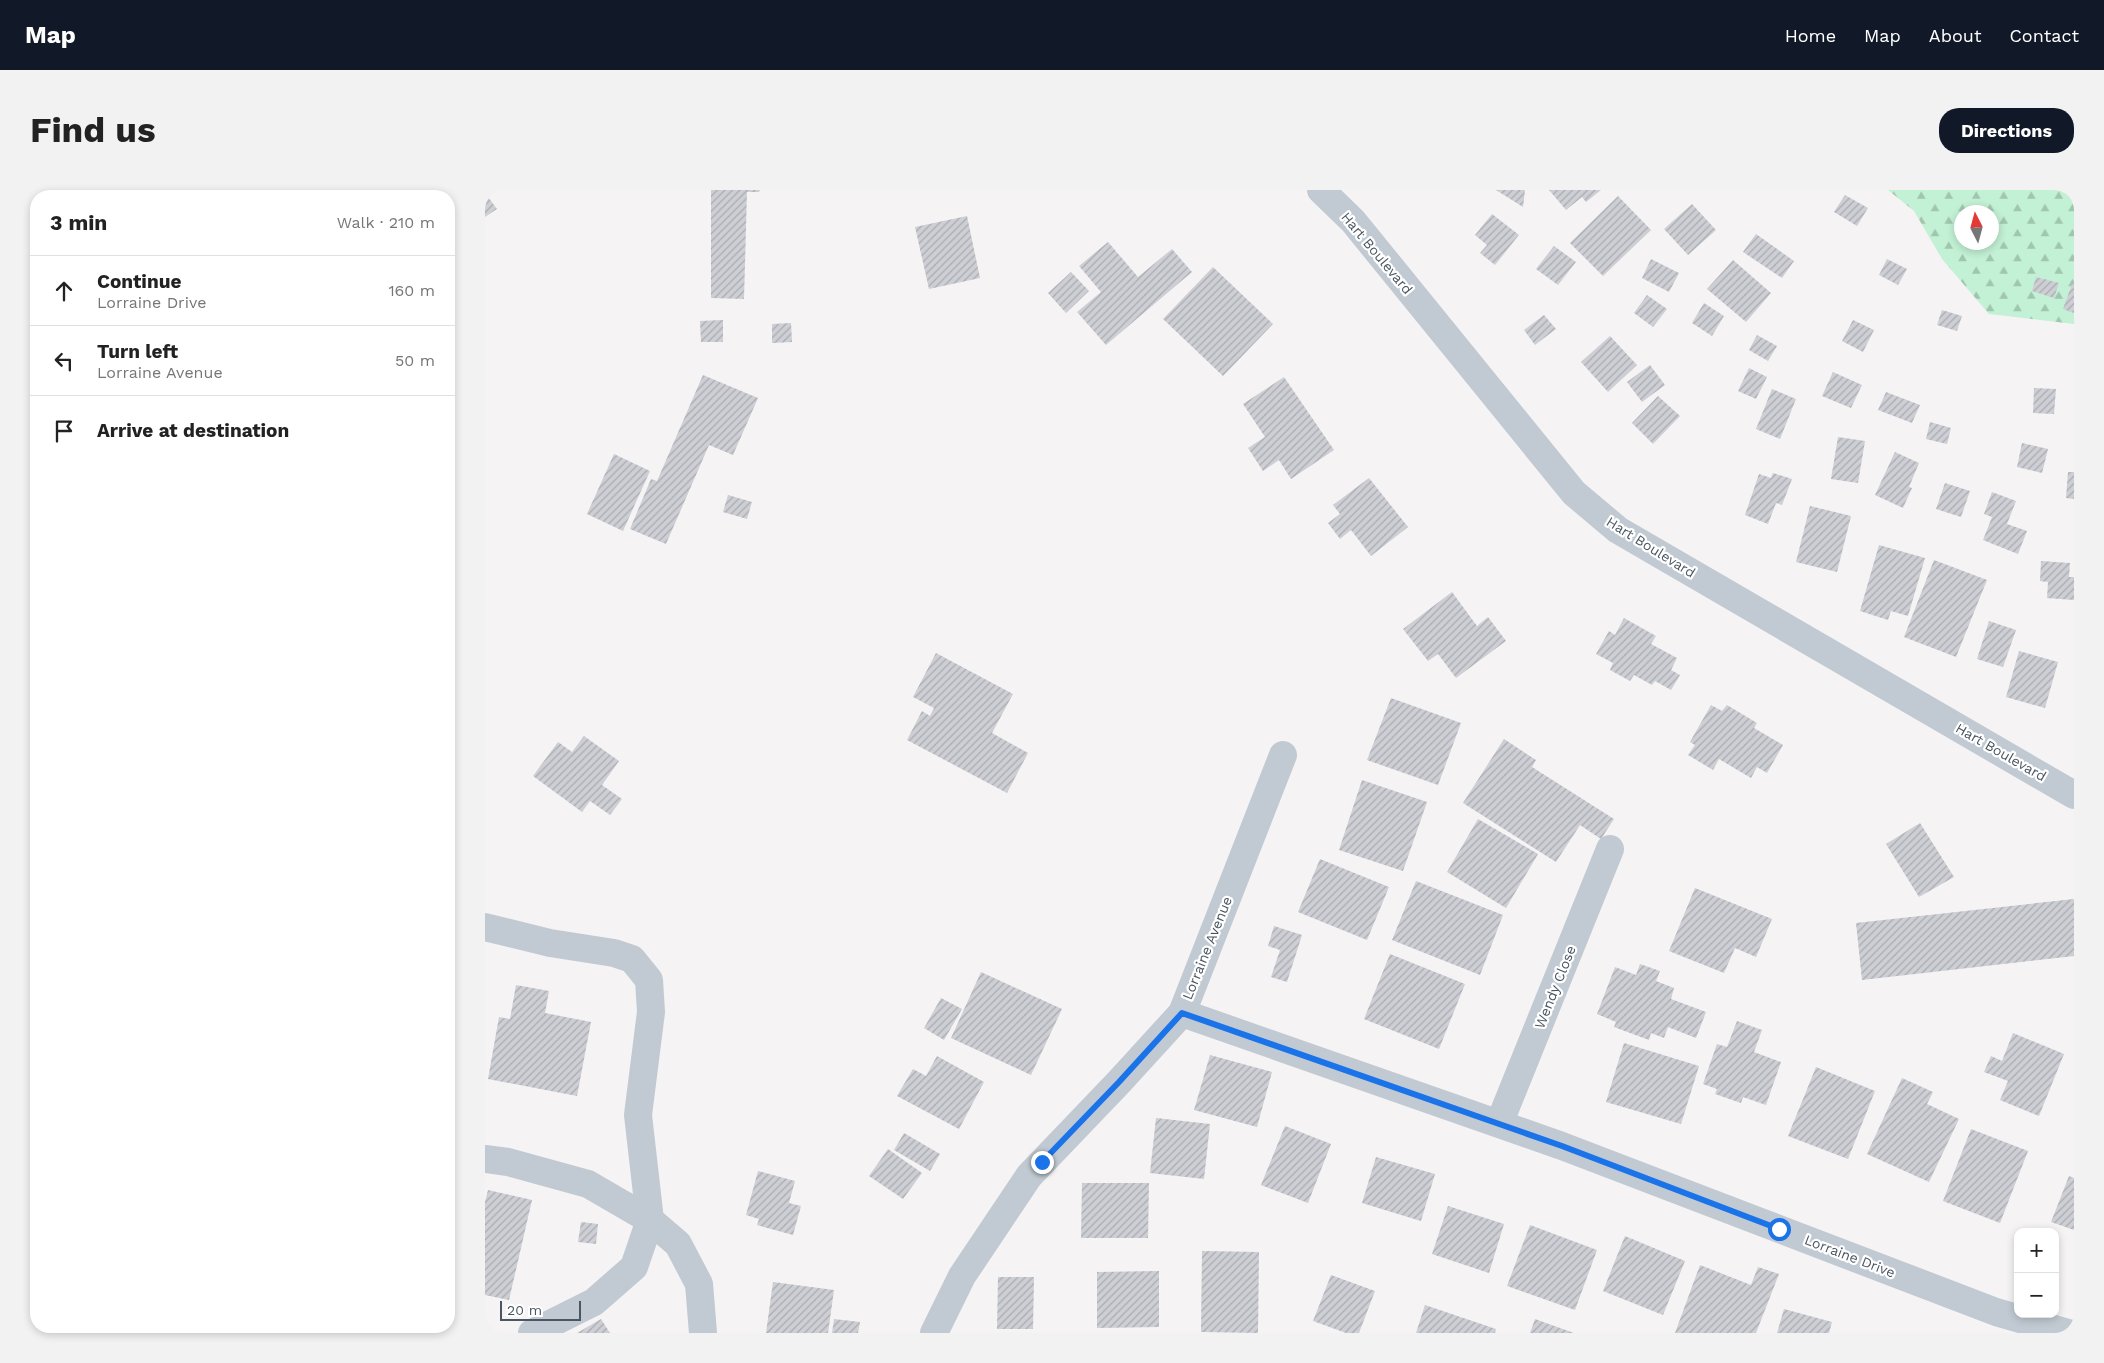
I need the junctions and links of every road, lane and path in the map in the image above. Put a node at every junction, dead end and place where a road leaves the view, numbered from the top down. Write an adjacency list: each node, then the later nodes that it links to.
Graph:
1 (1321, 190): 3 (street, Hart Boulevard)
2 (1283, 755): 6 (street, Lorraine Avenue)
3 (2074, 795)
4 (1610, 849): 7 (street, Wendy Close)
5 (485, 927): 9 (street)
6 (1182, 1013): 7 (street, Lorraine Drive); 12 (street, Lorraine Avenue)
7 (1499, 1124): 13 (street, Lorraine Drive)
8 (485, 1159): 9 (street)
9 (649, 1220): 10 (street); 11 (street)
10 (533, 1333)
11 (703, 1333)
12 (935, 1333)
13 (2068, 1333)

